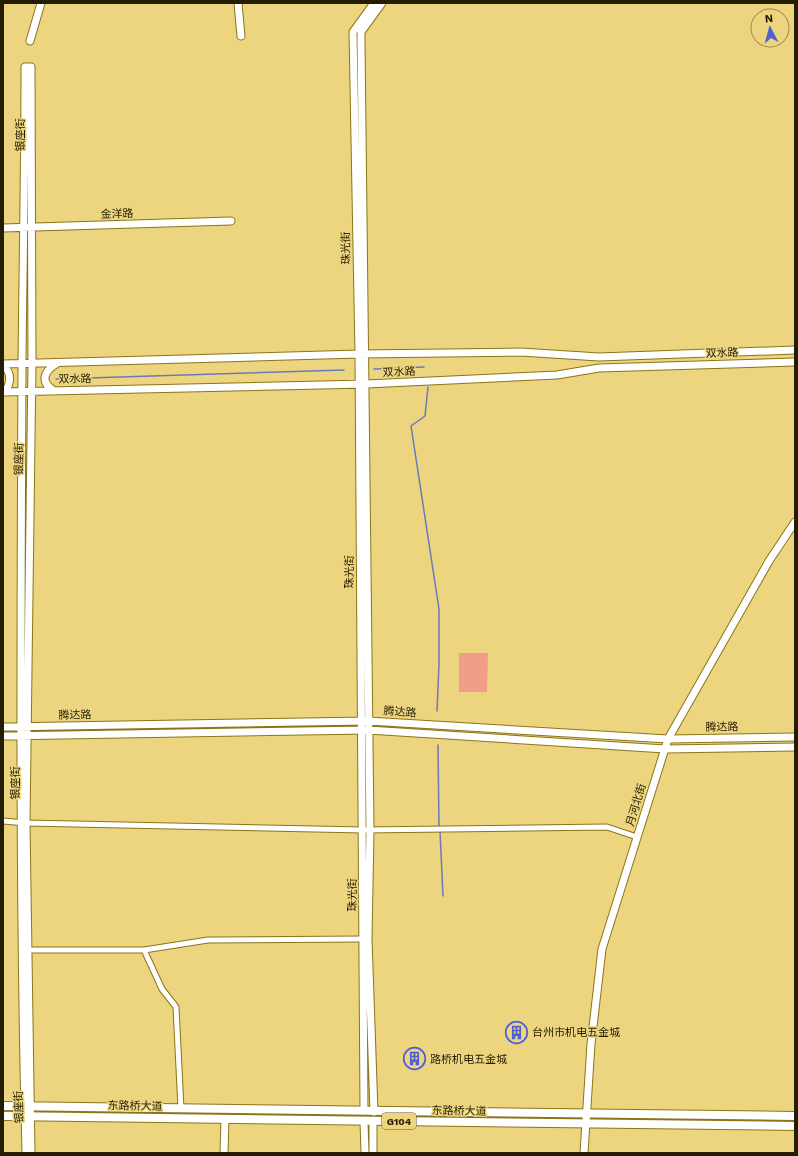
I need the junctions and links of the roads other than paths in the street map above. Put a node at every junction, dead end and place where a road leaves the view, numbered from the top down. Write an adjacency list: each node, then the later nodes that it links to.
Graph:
1 (41, 3): 6 (main road)
2 (238, 3): 5 (main road)
3 (374, 3): 11 (main road, 珠光街)
4 (382, 3): 11 (main road, 珠光街)
5 (241, 36)
6 (30, 41)
7 (231, 221): 8 (main road, 金洋路)
8 (28, 227): 8 (main road, 银座街); 9 (main road, 金洋路); 14 (main road, 银座街); 15 (main road, 银座街)
9 (3, 228)
10 (795, 350): 11 (main road, 双水路)
11 (362, 354): 13 (main road, 双水路); 17 (main road, 珠光街)
12 (795, 362): 17 (main road, 双水路)
13 (58, 363): 15 (main road, 双水路); 19 (main road)
14 (22, 364): 15 (main road, 双水路); 16 (main road, 双水路); 18 (main road, 银座街)
15 (32, 364): 18 (main road, 银座街)
16 (3, 365): 20 (main road)
17 (362, 384): 19 (main road, 双水路); 22 (main road, 珠光街)
18 (27, 391): 19 (main road, 双水路); 20 (main road, 双水路); 24 (main road, 银座街)
19 (55, 391)
20 (4, 392)
21 (795, 522): 29 (main road, 月河北街)
22 (364, 721): 24 (main road, 腾达路); 25 (main road, 珠光街); 29 (main road, 腾达路)
23 (3, 727): 24 (main road, 腾达路)
24 (24, 727): 27 (main road, 银座街)
25 (365, 730): 27 (main road, 腾达路); 31 (main road, 腾达路); 34 (main road, 珠光街)
26 (3, 736): 27 (main road, 腾达路)
27 (24, 736): 33 (main road, 银座街)
28 (795, 737): 29 (main road, 腾达路)
29 (668, 739): 31 (main road, 月河北街)
30 (795, 748): 31 (main road, 腾达路)
31 (665, 749): 35 (main road, 月河北街)
32 (3, 821): 33 (street)
33 (24, 823): 34 (street); 37 (main road, 银座街); 40 (main road)
34 (367, 830): 35 (street); 36 (main road, 珠光街); 43 (main road, 珠光街)
35 (637, 837): 44 (main road, 月河北街)
36 (362, 939): 38 (street); 42 (main road, 珠光街)
37 (28, 950): 38 (street); 40 (main road, 银座街)
38 (144, 950): 41 (street)
39 (3, 1106): 40 (main road, 东路桥大道 / G104)
40 (27, 1106): 41 (main road, 东路桥大道 / G104); 46 (main road, 银座街)
41 (181, 1109): 42 (main road, 东路桥大道 / G104)
42 (364, 1111): 43 (main road, 东路桥大道 / G104)
43 (374, 1112): 44 (main road, 东路桥大道 / G104)
44 (586, 1114): 47 (main road, 东路桥大道 / G104); 51 (main road, 月河北街)
45 (3, 1116): 46 (main road, 东路桥大道 / G104)
46 (28, 1116): 48 (main road, 东路桥大道 / G104); 53 (main road); 54 (main road, 银座街)
47 (795, 1116)
48 (225, 1119): 49 (main road, 东路桥大道 / G104); 55 (main road)
49 (364, 1121): 50 (main road, 东路桥大道 / G104); 56 (main road)
50 (374, 1121): 51 (main road, 东路桥大道 / G104); 57 (main road)
51 (585, 1124): 52 (main road, 东路桥大道 / G104); 58 (main road, 月河北街)
52 (795, 1126)
53 (26, 1153)
54 (31, 1153)
55 (224, 1153)
56 (365, 1153)
57 (373, 1153)
58 (584, 1153)

